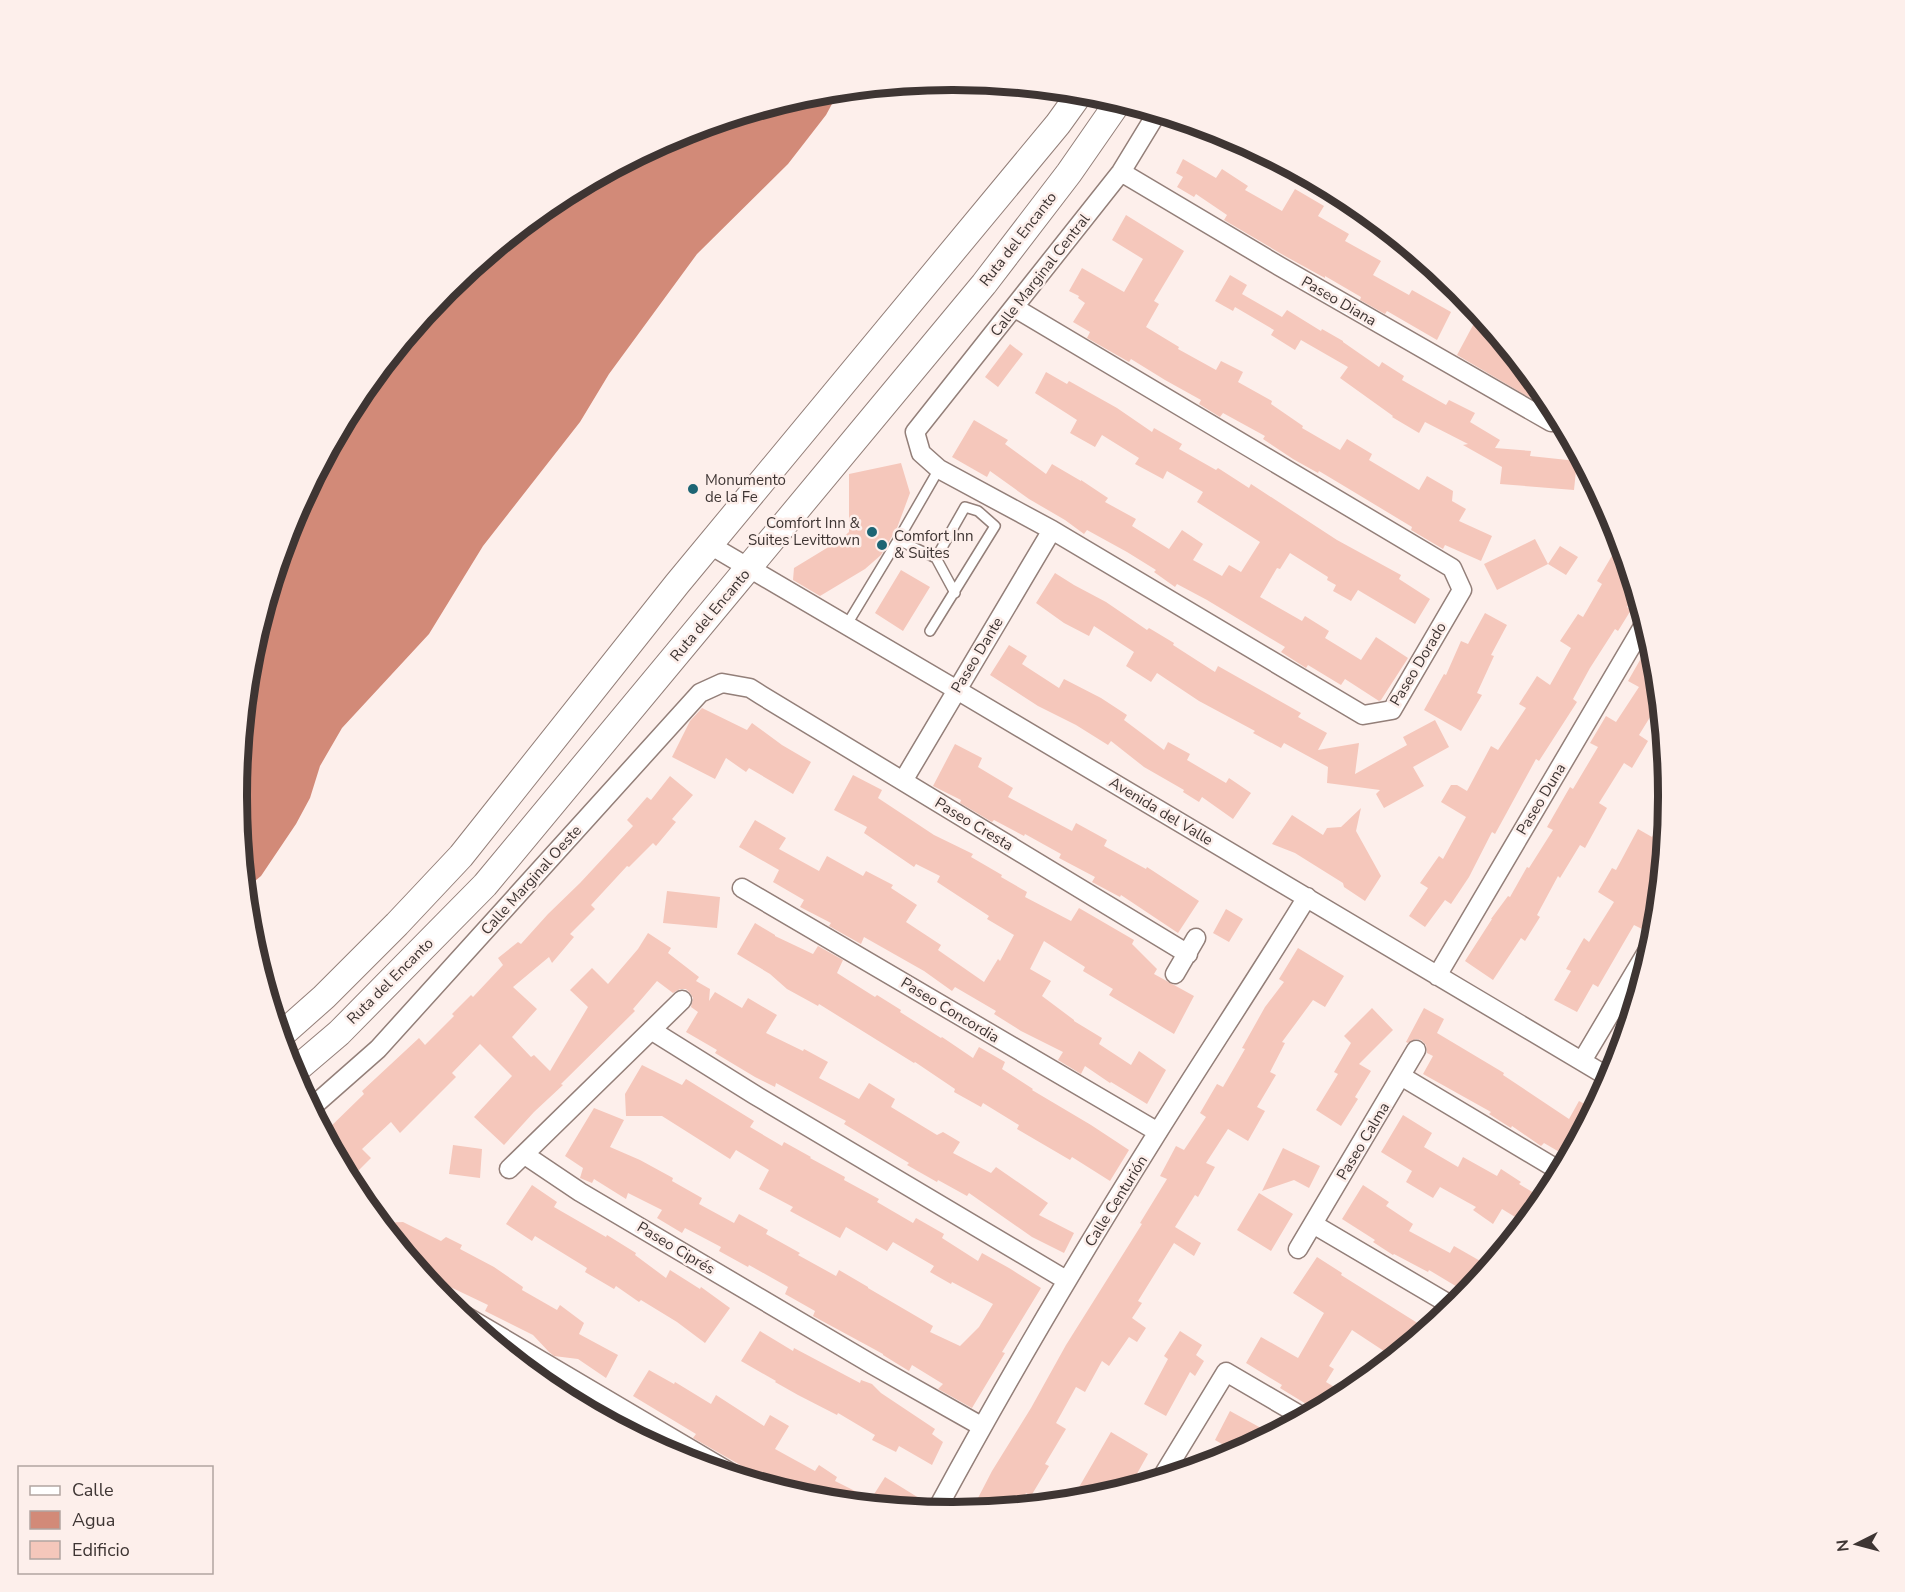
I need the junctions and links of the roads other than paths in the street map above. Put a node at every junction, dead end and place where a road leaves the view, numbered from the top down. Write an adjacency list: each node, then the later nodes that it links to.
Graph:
1 (1074, 101): 11 (main road)
2 (1113, 109): 13 (main road, Ruta del Encanto)
3 (1153, 119): 4 (street, Calle Marginal Central)
4 (1121, 172): 5 (street, Calle Marginal Central); 6 (street, Paseo Diana)
5 (1015, 308): 7 (street, Calle Marginal Central); 9 (street, Paseo Dorado)
6 (1551, 422)
7 (915, 432): 8 (street, Paseo Dorado)
8 (939, 468): 9 (street, Paseo Dorado); 10 (lane)
9 (1052, 530): 18 (street, Paseo Dante)
10 (898, 540): 12 (lane); 15 (lane)
11 (710, 545): 13 (street, Avenida del Valle); 27 (main road)
12 (936, 558): 14 (lane); 14 (lane)
13 (749, 568): 15 (street, Avenida del Valle); 31 (main road, Ruta del Encanto)
14 (955, 593): 16 (lane)
15 (846, 626): 18 (street, Avenida del Valle)
16 (930, 632)
17 (1639, 633): 25 (street, Paseo Duna)
18 (957, 690): 20 (street, Paseo Dante); 22 (street, Avenida del Valle)
19 (761, 695): 20 (street, Paseo Cresta); 34 (street, Calle Marginal Oeste)
20 (903, 781): 24 (street, Paseo Cresta)
21 (742, 888): 35 (street, Paseo Concordia)
22 (1307, 897): 25 (street, Avenida del Valle); 35 (street, Calle Centurión)
23 (1636, 970): 30 (street)
24 (1175, 974)
25 (1437, 976): 30 (street, Avenida del Valle)
26 (682, 1000): 28 (street)
27 (287, 1030)
28 (651, 1030): 36 (street); 41 (street)
29 (1416, 1050): 33 (street, Paseo Calma)
30 (1582, 1061): 32 (street, Avenida del Valle)
31 (300, 1066)
32 (1602, 1073)
33 (1401, 1076): 37 (street); 39 (street, Paseo Calma)
34 (317, 1103)
35 (1158, 1132): 41 (street, Calle Centurión)
36 (525, 1155): 38 (street); 45 (street, Paseo Ciprés)
37 (1553, 1168)
38 (510, 1169)
39 (1313, 1224): 40 (street, Paseo Calma); 42 (street)
40 (1298, 1249)
41 (1066, 1280): 45 (street, Calle Centurión)
42 (1445, 1302)
43 (495, 1333): 46 (street)
44 (1296, 1413): 47 (street)
45 (981, 1426): 48 (street, Calle Centurión)
46 (701, 1455)
47 (1168, 1468)
48 (941, 1502)

